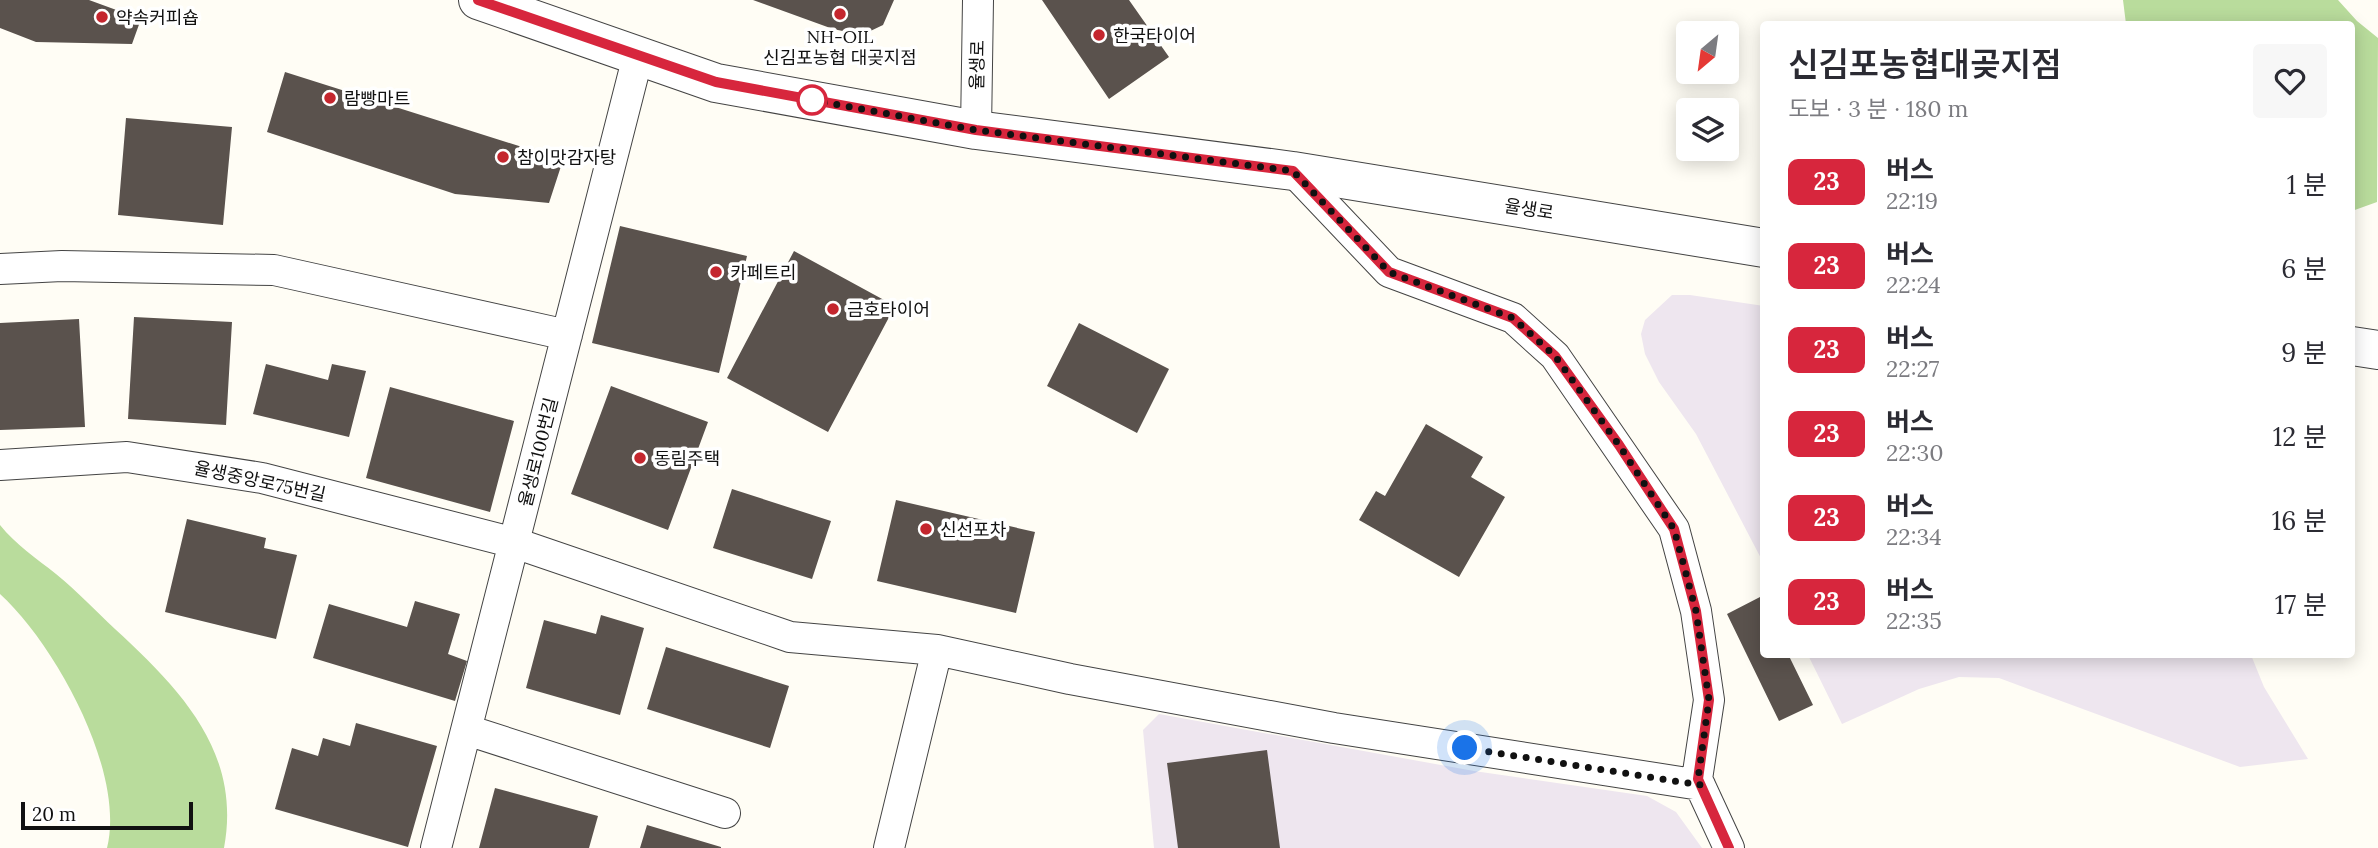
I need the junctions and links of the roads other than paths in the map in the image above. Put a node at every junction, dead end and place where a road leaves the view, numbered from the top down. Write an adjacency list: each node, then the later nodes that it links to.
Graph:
1 (478, 0): 3 (street, 율생로)
2 (978, 0): 4 (lane, 율생로)
3 (638, 56): 4 (street, 율생로); 8 (lane, 율생로100번길)
4 (976, 130): 5 (street, 율생로)
5 (1293, 171): 6 (street, 율생로); 15 (lane)
6 (1760, 247)
7 (0, 270): 8 (lane)
8 (567, 335): 12 (lane, 율생로100번길)
9 (2355, 346): 10 (street)
10 (2378, 350)
11 (0, 466): 12 (lane, 율생중앙로75번길)
12 (515, 543): 13 (lane, 율생중앙로75번길); 14 (lane, 율생로100번길)
13 (937, 650): 15 (lane, 율생중앙로75번길); 18 (lane)
14 (467, 730): 16 (lane); 17 (lane, 율생로100번길)
15 (1700, 785): 19 (lane)
16 (725, 813)
17 (436, 848)
18 (889, 848)
19 (1729, 848)

